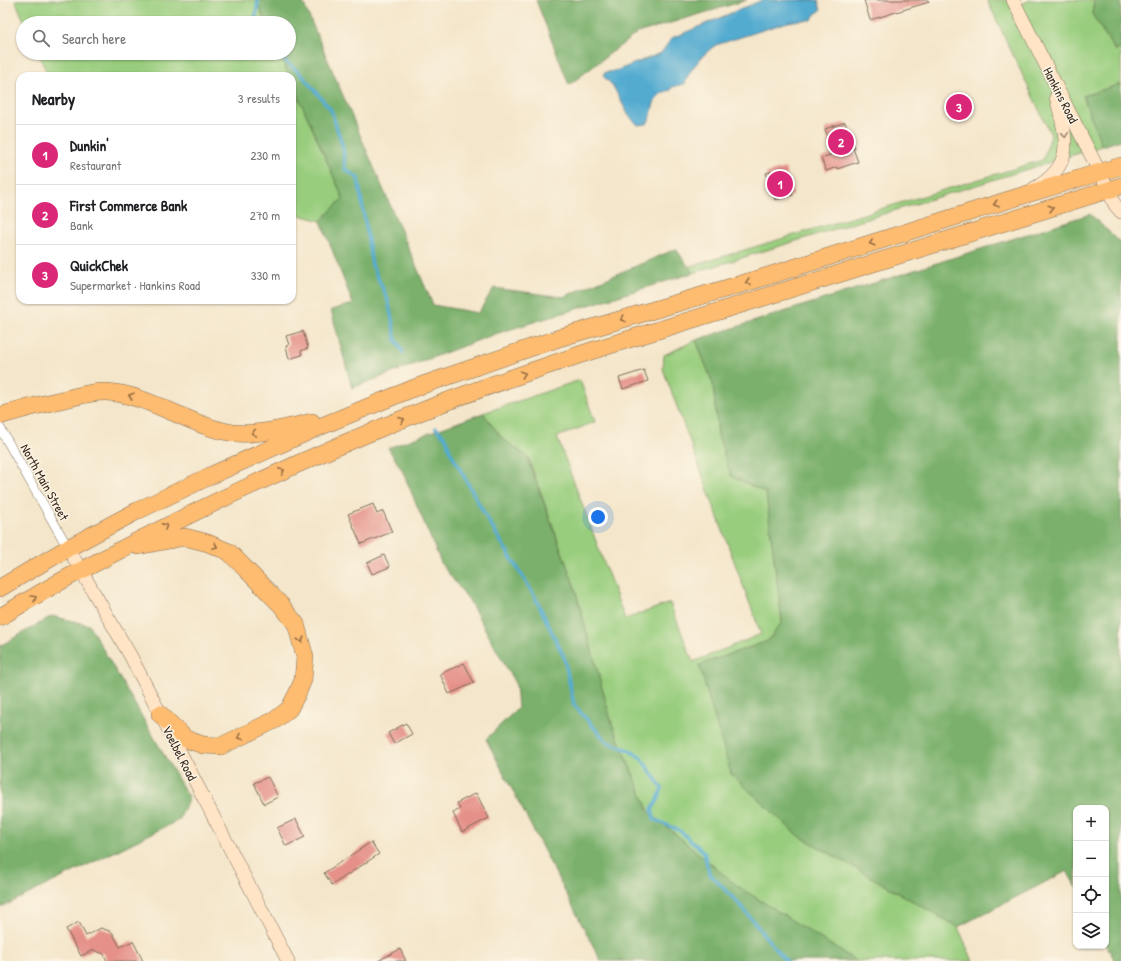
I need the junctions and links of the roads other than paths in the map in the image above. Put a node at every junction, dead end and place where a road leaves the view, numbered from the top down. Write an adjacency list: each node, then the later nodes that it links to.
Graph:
1 (1013, 0): 2 (street, Hankins Road)
2 (1049, 70): 4 (street, Hankins Road); 6 (street, one-way to 6)
3 (1121, 166): 4 (highway)
4 (1100, 173): 5 (street, Hankins Road); 6 (highway)
5 (1114, 188): 7 (street, Hankins Road); 12 (highway, one-way to 5)
6 (1021, 196): 8 (highway, one-way to 8)
7 (1121, 212)
8 (361, 410): 9 (highway, one-way to 9); 11 (highway)
9 (0, 416)
10 (0, 428): 11 (street, North Main Street)
11 (68, 548): 13 (street, Voelbel Road); 14 (highway)
12 (122, 549): 13 (highway); 16 (highway, one-way to 16)
13 (80, 570): 15 (highway, one-way to 13); 16 (street, Voelbel Road)
14 (0, 588)
15 (0, 617)
16 (160, 714): 17 (street, Voelbel Road)
17 (288, 961)

